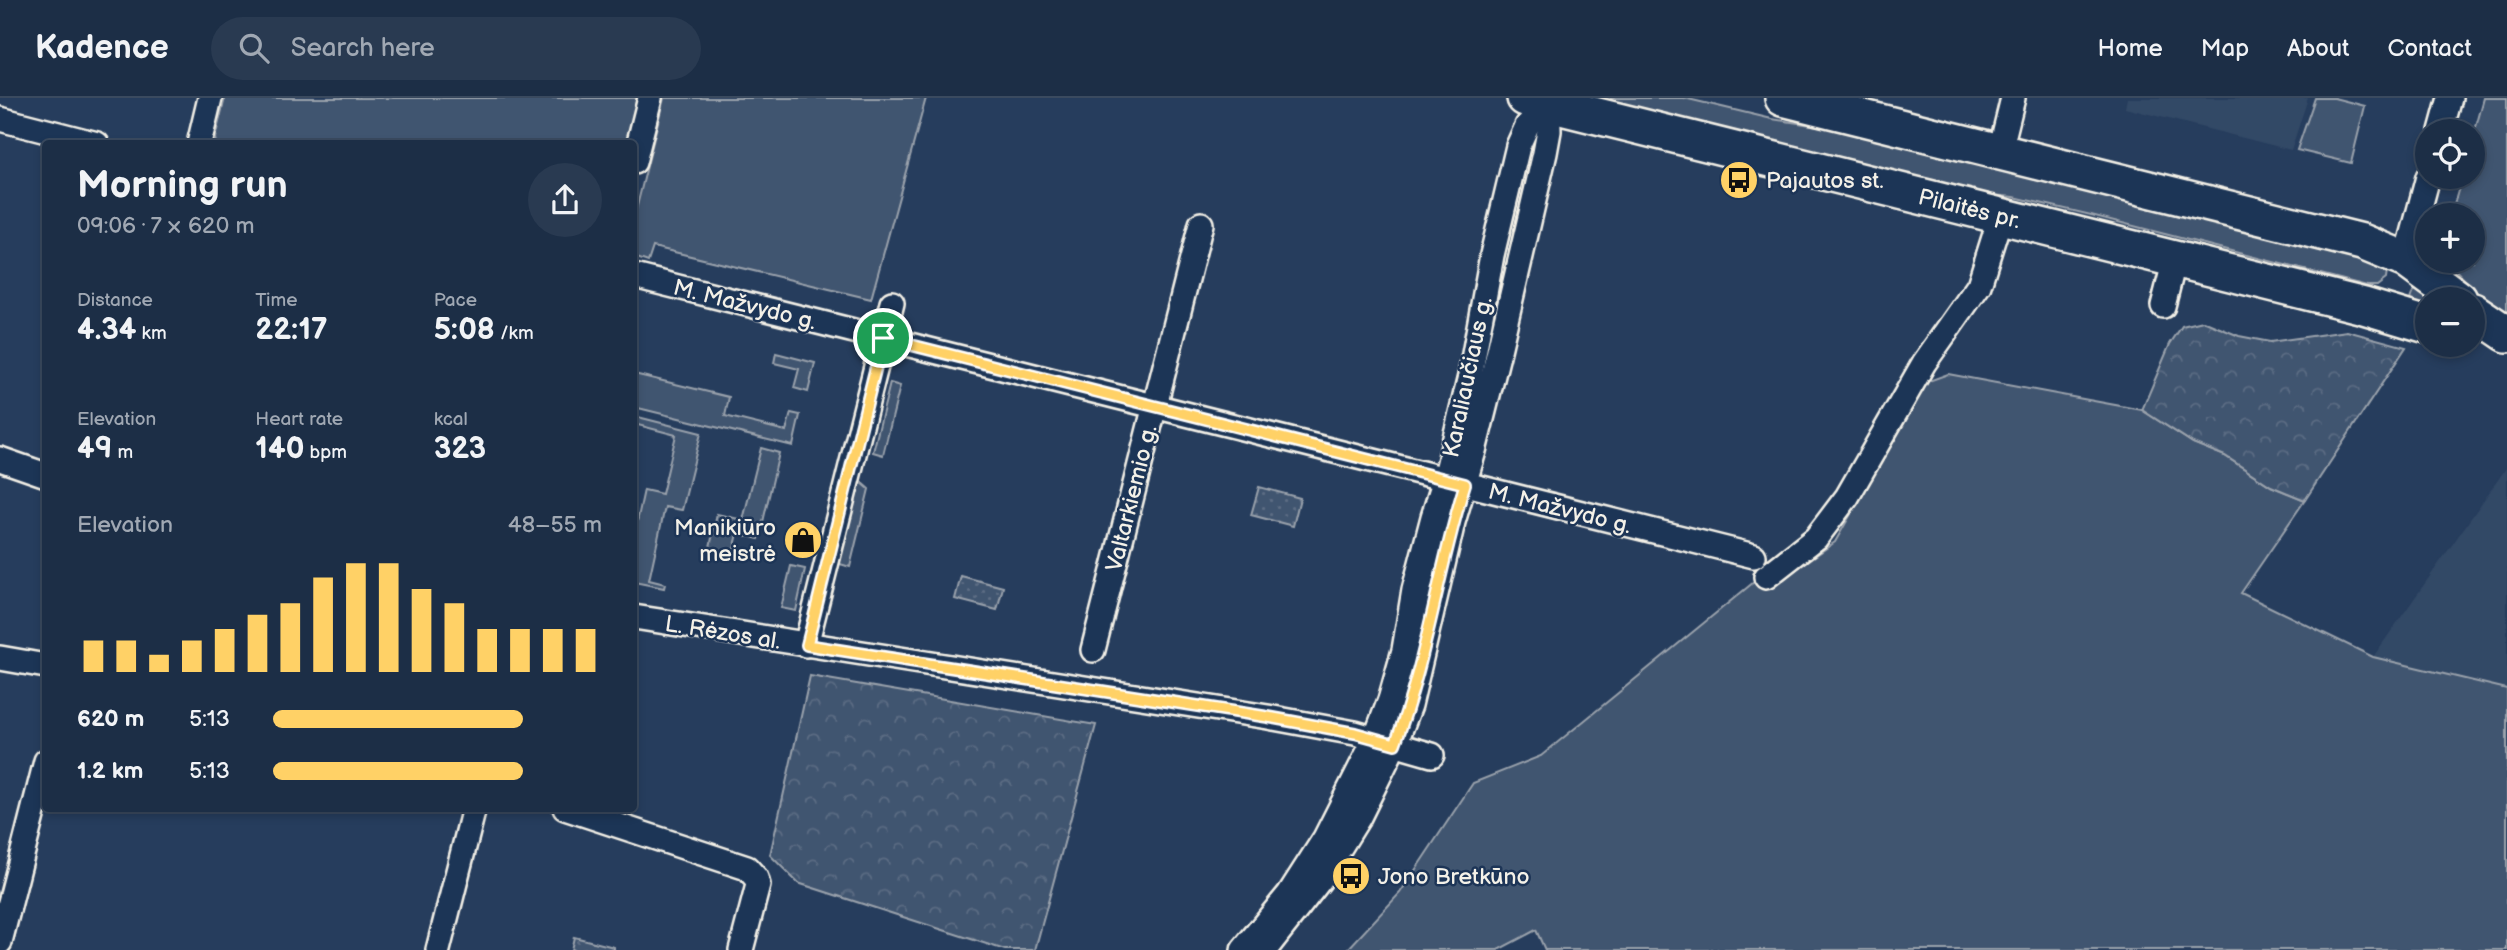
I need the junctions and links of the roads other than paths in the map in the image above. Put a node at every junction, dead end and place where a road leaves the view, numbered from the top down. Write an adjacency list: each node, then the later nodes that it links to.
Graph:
1 (210, 98): 10 (street)
2 (650, 98): 11 (street)
3 (1783, 98): 12 (main road)
4 (2013, 98): 12 (street)
5 (2450, 98): 8 (street)
6 (1539, 100): 14 (main road, Pilaitės pr.); 32 (street, Karaliaučiaus g.)
7 (0, 119): 9 (street)
8 (2444, 119)
9 (81, 140)
10 (200, 140)
11 (637, 150)
12 (2000, 151): 17 (main road)
13 (2425, 189): 17 (street)
14 (2001, 215): 16 (main road, Pilaitės pr.); 34 (street)
15 (1201, 224): 29 (street, Valtarkiemio g.)
16 (2175, 259): 20 (main road, Pilaitės pr.); 22 (street)
17 (2406, 260): 19 (main road); 20 (main road, Pilaitės pr.)
18 (637, 277): 26 (street, M. Mažvydo g.)
19 (2443, 287)
20 (2334, 298): 24 (main road, Pilaitės pr.)
21 (892, 303): 26 (street)
22 (2163, 306)
23 (2485, 319): 25 (main road)
24 (2415, 322)
25 (2507, 334)
26 (883, 338): 29 (street, M. Mažvydo g.); 36 (street)
27 (2485, 347): 28 (main road)
28 (2507, 357)
29 (1154, 406): 32 (street, M. Mažvydo g.); 37 (street, Valtarkiemio g.)
30 (0, 458): 31 (street)
31 (42, 474)
32 (1455, 481): 33 (street, M. Mažvydo g.); 40 (street, Karaliaučiaus g.)
33 (1754, 556)
34 (1766, 577)
35 (637, 617): 36 (street, L. Rėzos al.)
36 (807, 645): 40 (street, L. Rėzos al.)
37 (1093, 650)
38 (0, 658): 39 (street)
39 (42, 665)
40 (1385, 742): 41 (street, L. Rėzos al.); 48 (street, Karaliaučiaus g.); 49 (street, Karaliaučiaus g.)
41 (1432, 755)
42 (42, 777): 45 (street)
43 (473, 812): 46 (street)
44 (577, 812): 47 (street)
45 (0, 942)
46 (438, 950)
47 (741, 950)
48 (1243, 950)
49 (1265, 950)

